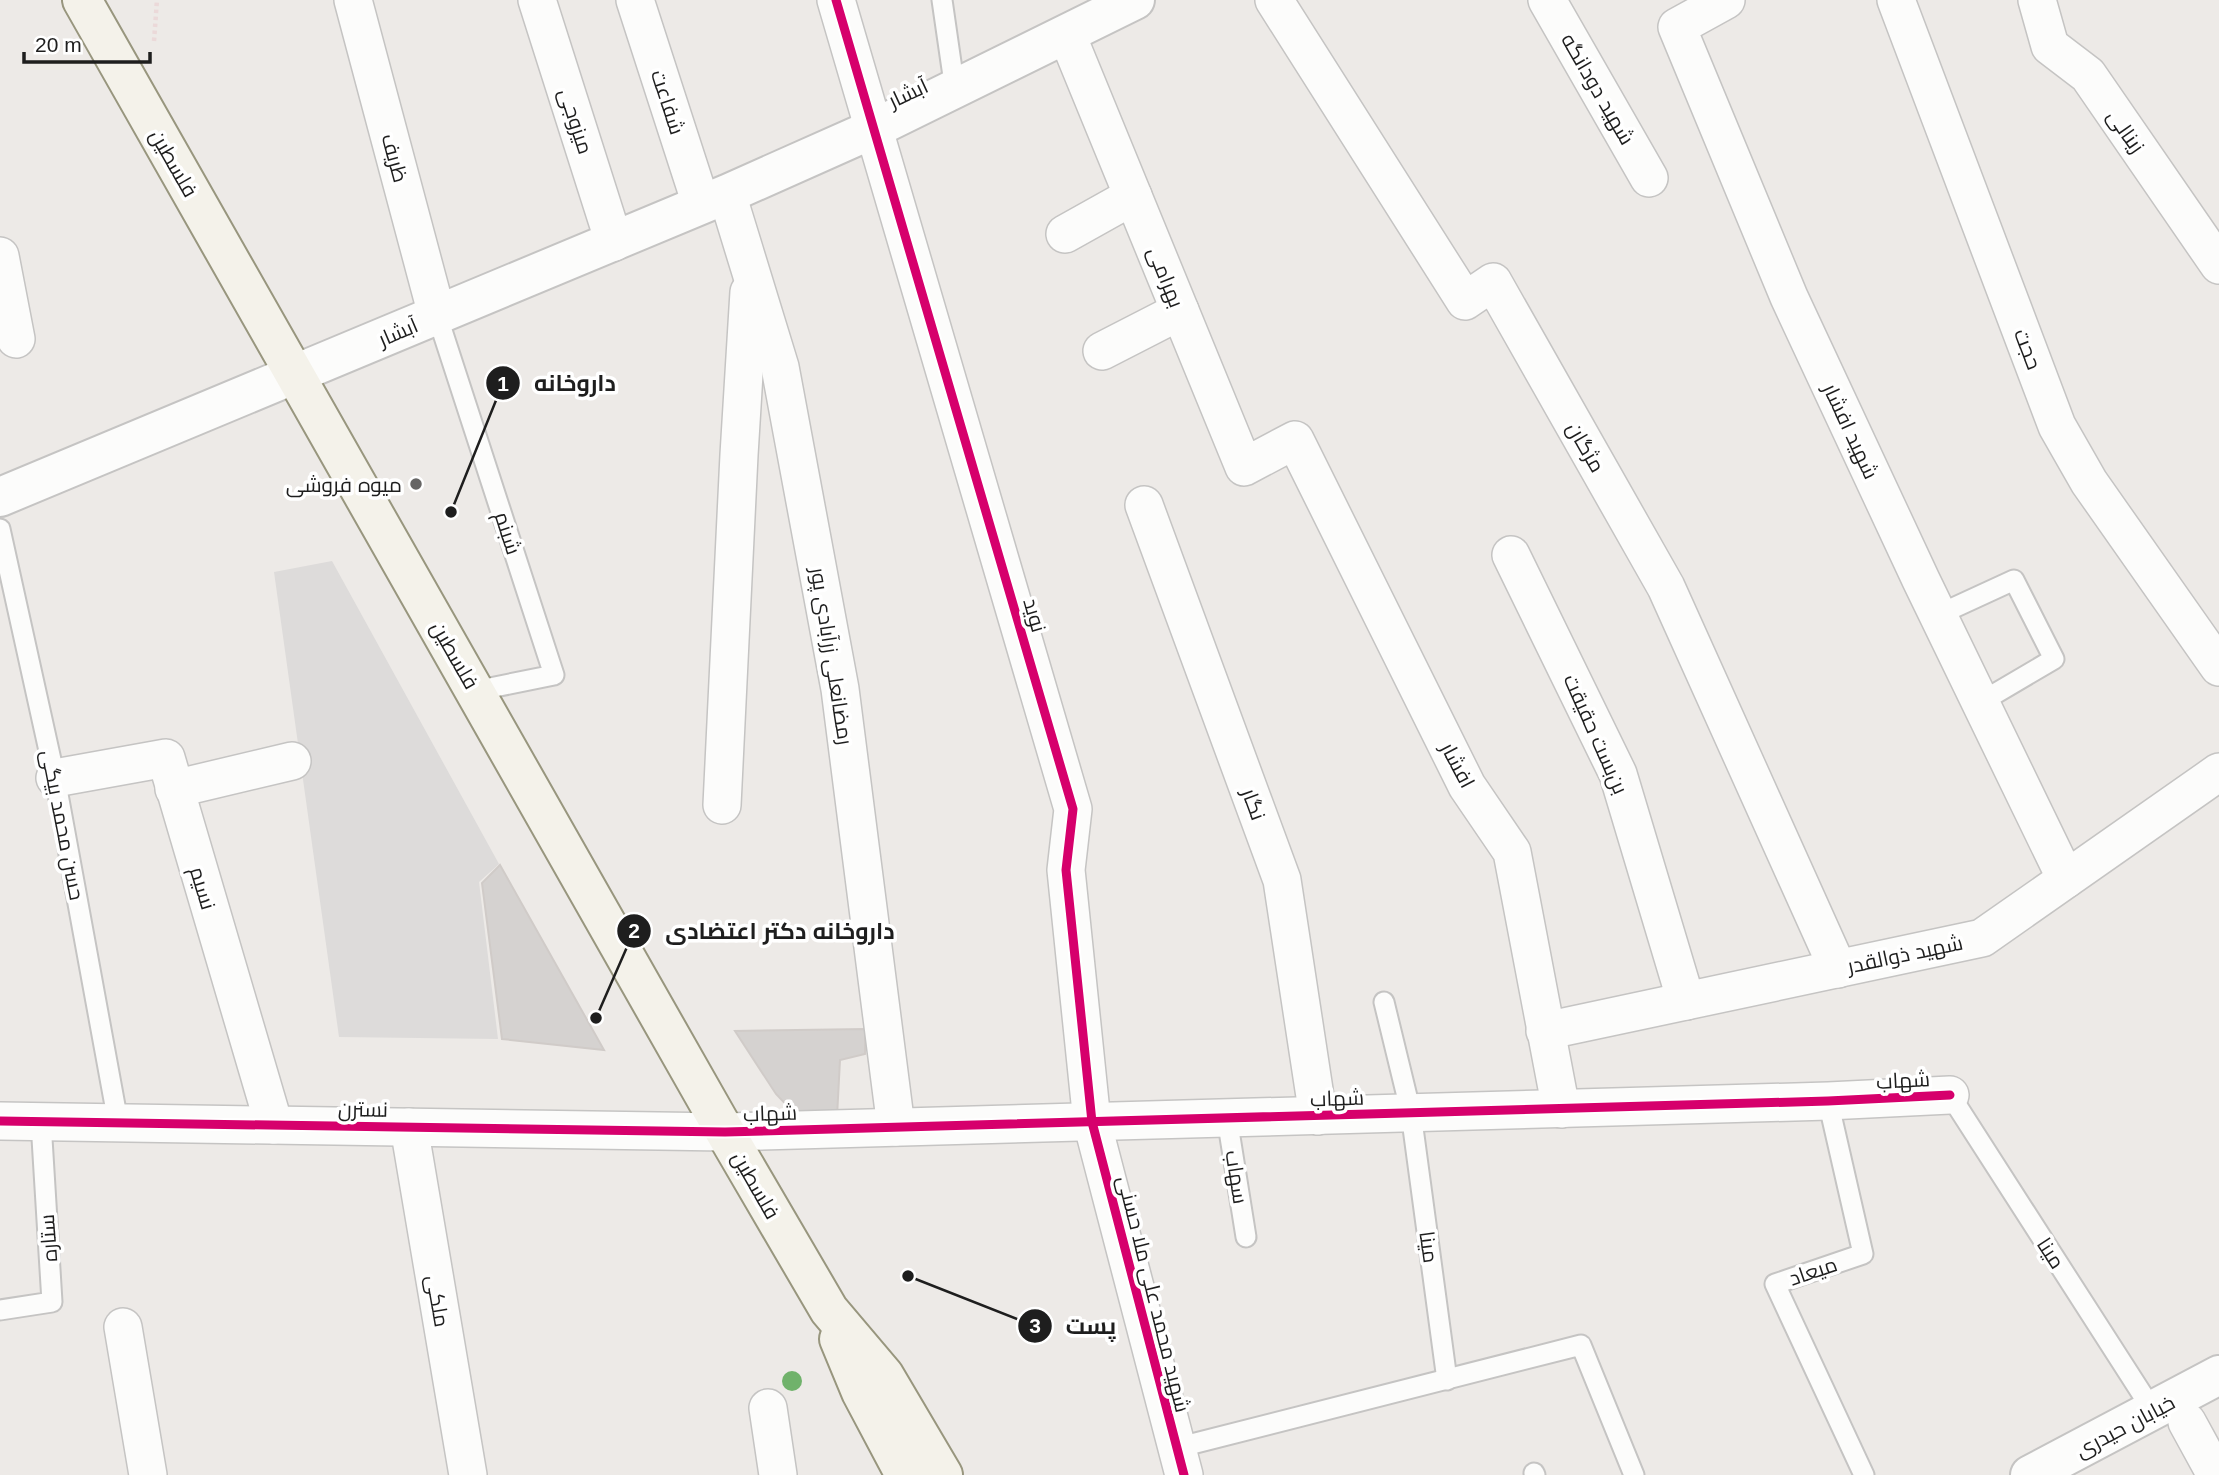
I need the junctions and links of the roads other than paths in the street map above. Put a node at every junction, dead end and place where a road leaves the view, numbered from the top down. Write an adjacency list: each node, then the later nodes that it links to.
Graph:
1 (82, 0): 28 (main road, فلسطین)
2 (354, 0): 25 (street, ظریف)
3 (537, 0): 20 (street, میزوجی)
4 (635, 0): 18 (street, شفاعت)
5 (836, 0): 15 (street, نوید)
6 (942, 0): 14 (lane)
7 (1135, 0): 13 (street, آبشار)
8 (1274, 0): 44 (street, مژگان)
9 (1547, 0): 16 (street, شهید دودانگه)
10 (1726, 0): 34 (street, شهید افشار)
11 (1896, 0): 35 (street, حجت)
12 (2037, 0): 22 (street, زینالی)
13 (1067, 35): 14 (street, آبشار); 17 (street, بهرامی)
14 (955, 90): 15 (street, آبشار)
15 (873, 129): 18 (street, آبشار); 57 (street, نوید)
16 (1649, 178)
17 (1133, 196): 19 (street); 24 (street, بهرامی)
18 (714, 199): 20 (street, آبشار); 23 (street, رمضانعلی زرآبادی پور)
19 (1065, 234)
20 (614, 242): 25 (street, آبشار)
21 (0, 256): 26 (street)
22 (2219, 265)
23 (751, 270): 42 (street); 60 (street, رمضانعلی زرآبادی پور)
24 (1180, 311): 27 (street); 29 (street, بهرامی)
25 (437, 315): 28 (street, آبشار); 36 (lane, شبنم)
26 (16, 339)
27 (1102, 351)
28 (295, 374): 30 (street, آبشار); 36 (main road, فلسطین)
29 (1295, 440): 47 (street, افشار)
30 (0, 497)
31 (1144, 505): 52 (street, نگار)
32 (0, 529): 40 (lane, حسن محمد بیگی)
33 (1511, 555): 45 (street, بن‌بست حقیقت)
34 (1938, 615): 37 (street, شهید افشار); 37 (lane)
35 (2219, 667)
36 (475, 691): 61 (main road, فلسطین)
37 (1981, 702): 43 (street, شهید افشار)
38 (292, 761): 41 (street)
39 (2219, 772): 43 (street, شهید ذوالقدر)
40 (55, 778): 41 (street, نسیم); 56 (lane, حسن محمد بیگی)
41 (174, 789): 58 (street, نسیم)
42 (722, 805)
43 (2066, 879): 44 (street, شهید ذوالقدر)
44 (1838, 969): 45 (street, شهید ذوالقدر)
45 (1686, 1001): 47 (street, شهید ذوالقدر)
46 (1384, 1002): 51 (lane, مینا)
47 (1545, 1031): 50 (street, افشار)
48 (1950, 1095): 49 (street, شهاب); 69 (lane, مینا)
49 (1828, 1101): 50 (street, شهاب); 77 (lane, میعاد)
50 (1561, 1109): 51 (street, شهاب)
51 (1410, 1113): 52 (street, شهاب); 67 (lane, مینا)
52 (1318, 1116): 53 (street, شهاب)
53 (1227, 1118): 57 (street, شهاب); 62 (lane, سهاب)
54 (0, 1121): 55 (street, نسترن)
55 (41, 1122): 56 (street, نسترن); 63 (lane, ستاره)
56 (118, 1122): 58 (street, نسترن)
57 (1092, 1122): 60 (street, شهاب); 70 (street, شهید محمد علی ملا حسنی)
58 (274, 1125): 59 (street, نسترن)
59 (409, 1127): 61 (street, نسترن); 72 (street, ملکی)
60 (896, 1127): 61 (street, شهاب)
61 (725, 1132): 64 (main road, فلسطین)
62 (1246, 1237)
63 (0, 1310)
64 (829, 1310): 74 (main road, فلسطین); 75 (main road, فلسطین)
65 (123, 1327): 71 (street)
66 (2219, 1376): 69 (street, خیابان حیدری)
67 (1447, 1380): 70 (lane); 76 (lane)
68 (768, 1408): 73 (street)
69 (2186, 1412): 78 (street, خیابان حیدری); 79 (street, خیابان حیدری); 80 (street)
70 (1180, 1462)
71 (148, 1475)
72 (468, 1475)
73 (778, 1475)
74 (905, 1475)
75 (943, 1475)
76 (1634, 1475)
77 (1864, 1475)
78 (2030, 1475)
79 (2082, 1475)
80 (2216, 1475)

